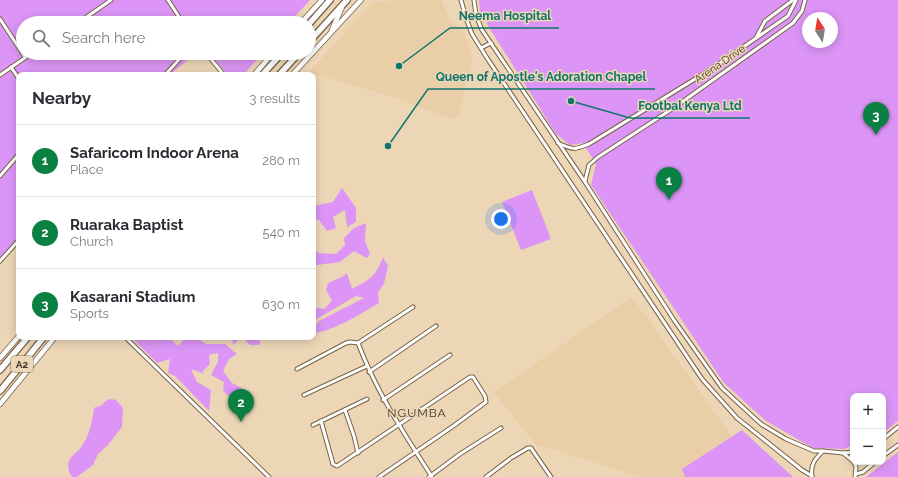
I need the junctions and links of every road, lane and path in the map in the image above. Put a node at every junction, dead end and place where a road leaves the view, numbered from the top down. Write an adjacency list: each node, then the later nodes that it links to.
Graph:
1 (111, 0): 11 (street)
2 (168, 0): 12 (street)
3 (322, 0): 13 (main road)
4 (330, 0): 14 (highway)
5 (361, 0): 16 (main road)
6 (461, 0): 21 (street)
7 (474, 0): 19 (street)
8 (794, 0): 18 (street); 18 (street, Arena Drive)
9 (805, 0): 42 (street, Arena Drive)
10 (345, 2): 16 (main road); 17 (highway)
11 (88, 16)
12 (178, 16)
13 (307, 16)
14 (316, 16)
15 (0, 19): 20 (street)
16 (331, 33): 22 (main road)
17 (316, 34)
18 (755, 39): 39 (street, Arena Drive)
19 (491, 43): 21 (street); 39 (street)
20 (16, 44)
21 (481, 48): 89 (street)
22 (316, 49)
23 (22, 60): 30 (street)
24 (179, 60): 31 (street)
25 (212, 60): 32 (street)
26 (267, 60): 33 (main road)
27 (276, 60): 34 (highway)
28 (293, 60): 35 (highway)
29 (306, 60): 36 (main road)
30 (11, 67): 37 (street); 38 (street)
31 (168, 72)
32 (222, 72)
33 (257, 72)
34 (265, 72)
35 (282, 72)
36 (295, 72)
37 (16, 74)
38 (0, 75)
39 (558, 143): 42 (street)
40 (16, 157): 41 (street)
41 (0, 176)
42 (585, 182): 72 (street)
43 (16, 243): 44 (street)
44 (0, 261)
45 (413, 307): 52 (street)
46 (436, 326): 58 (street)
47 (16, 339): 54 (main road)
48 (25, 340): 57 (highway, A2)
49 (42, 340): 59 (highway, A2)
50 (53, 340): 63 (main road)
51 (128, 340): 84 (street)
52 (358, 343): 55 (street); 56 (street)
53 (450, 355): 62 (street)
54 (0, 358)
55 (367, 366): 58 (street); 60 (street)
56 (296, 369)
57 (0, 370)
58 (369, 372): 62 (street)
59 (0, 391)
60 (304, 395)
61 (367, 399): 64 (street)
62 (383, 400): 67 (street)
63 (0, 404)
64 (345, 410): 65 (street); 75 (street)
65 (321, 421): 66 (street); 75 (street)
66 (313, 425)
67 (398, 426): 73 (street); 73 (street); 75 (street)
68 (898, 427): 70 (street)
69 (501, 428): 83 (street)
70 (886, 437)
71 (898, 445): 77 (street)
72 (823, 451): 76 (street); 89 (street)
73 (416, 452): 83 (street); 85 (street)
74 (850, 452): 76 (street)
75 (358, 453)
76 (843, 453): 78 (street)
77 (886, 454)
78 (850, 458)
79 (855, 465): 82 (street)
80 (871, 465): 82 (street)
81 (491, 473): 86 (street); 87 (street); 88 (street)
82 (856, 475)
83 (431, 476)
84 (269, 477)
85 (379, 477)
86 (486, 477)
87 (494, 477)
88 (551, 477)
89 (812, 477)

